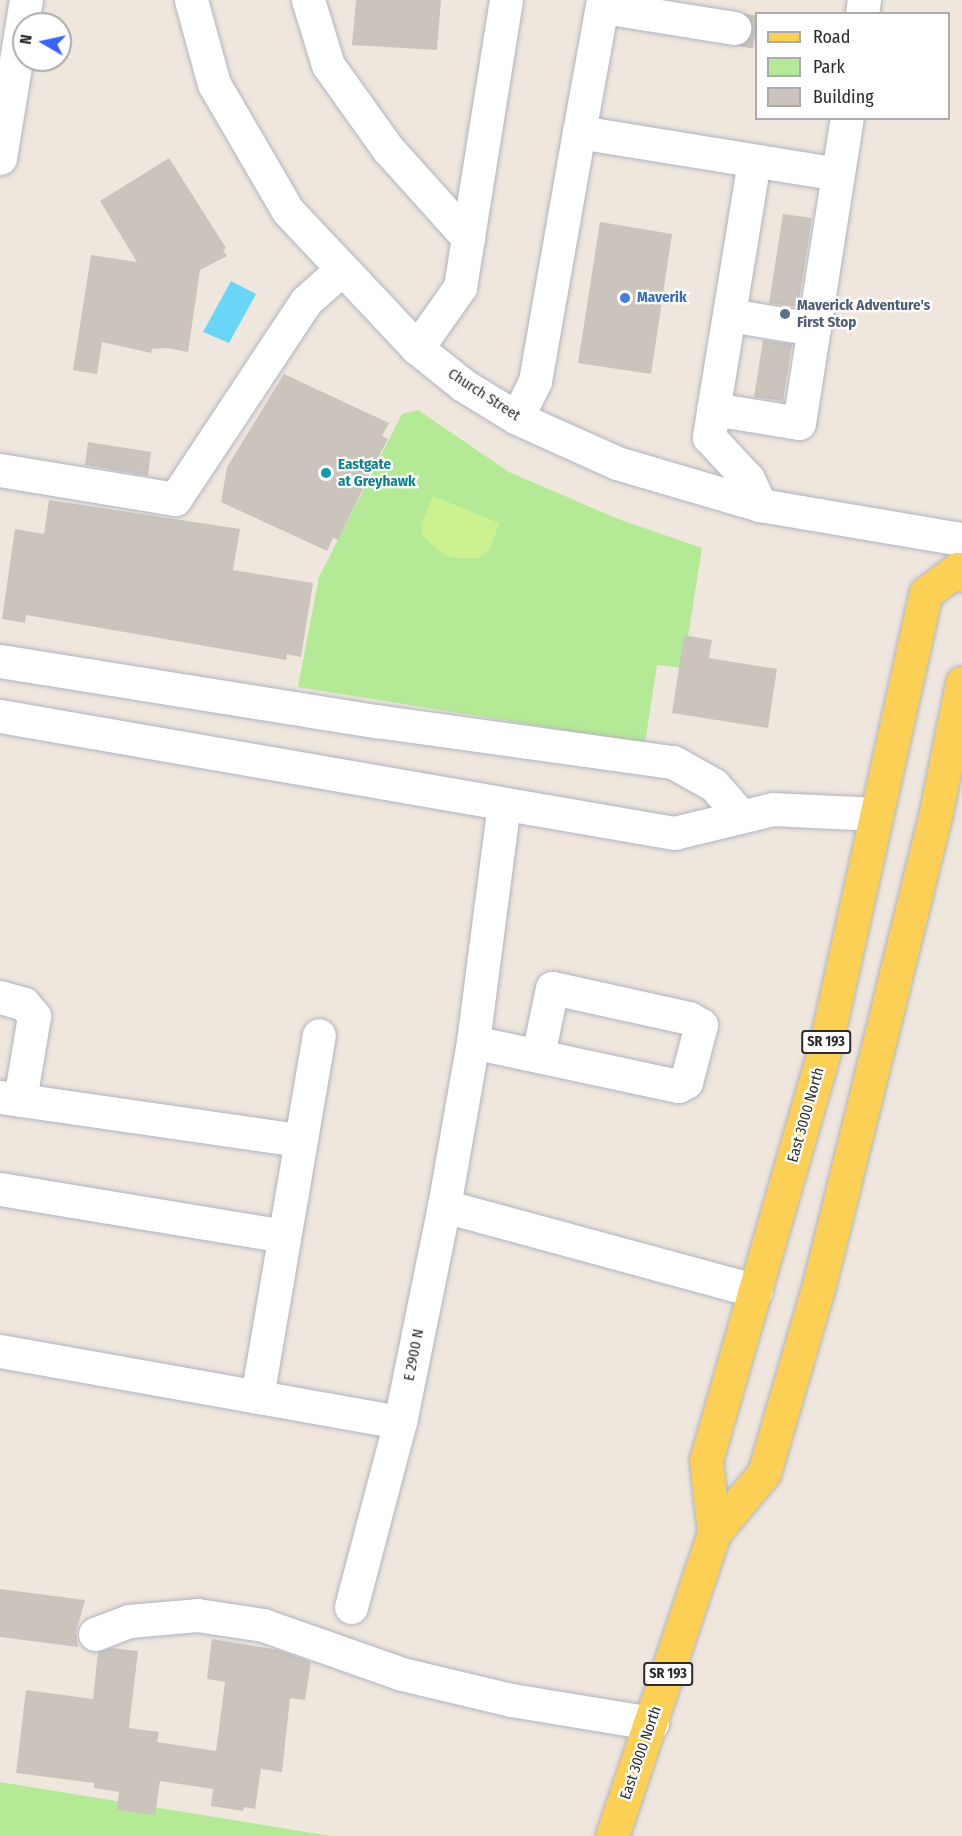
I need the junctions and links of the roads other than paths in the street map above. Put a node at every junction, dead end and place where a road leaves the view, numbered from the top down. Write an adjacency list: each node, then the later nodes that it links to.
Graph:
1 (26, 0): 9 (street)
2 (191, 0): 13 (street, Church Street)
3 (308, 0): 12 (street)
4 (506, 0): 12 (street)
5 (603, 3): 6 (street); 8 (street)
6 (734, 28)
7 (847, 120): 11 (street)
8 (579, 132): 10 (street); 18 (street)
9 (0, 158)
10 (754, 161): 11 (street); 14 (street)
11 (838, 174): 15 (street)
12 (468, 238): 16 (street)
13 (341, 270): 16 (street, Church Street); 19 (street)
14 (729, 315): 15 (street); 17 (street)
15 (814, 329): 17 (street)
16 (417, 348): 18 (street, Church Street)
17 (713, 409): 20 (street)
18 (517, 418): 20 (street, Church Street)
19 (0, 470)
20 (760, 505): 21 (street, Church Street)
21 (961, 559): 26 (main road, East 3000 North / SR 193)
22 (0, 661): 27 (street)
23 (962, 683): 41 (main road, East 3000 North / SR 193)
24 (0, 716): 25 (street)
25 (504, 804): 27 (street); 30 (street, E 2900 N)
26 (876, 814): 27 (street); 37 (main road, East 3000 North / SR 193)
27 (741, 816)
28 (0, 997): 32 (street)
29 (319, 1035): 33 (street)
30 (473, 1042): 31 (street); 35 (street, E 2900 N)
31 (538, 1055): 31 (street)
32 (10, 1099): 33 (street)
33 (300, 1140): 36 (street)
34 (0, 1189): 36 (street)
35 (444, 1206): 37 (street); 40 (street, E 2900 N)
36 (284, 1236): 39 (street)
37 (756, 1291): 41 (main road, East 3000 North / SR 193)
38 (0, 1351): 39 (street)
39 (257, 1397): 40 (street)
40 (400, 1422): 42 (street, E 2900 N)
41 (714, 1533): 44 (main road, East 3000 North / SR 193)
42 (351, 1607)
43 (95, 1634): 44 (street)
44 (652, 1723): 45 (main road, East 3000 North / SR 193)
45 (612, 1836)

